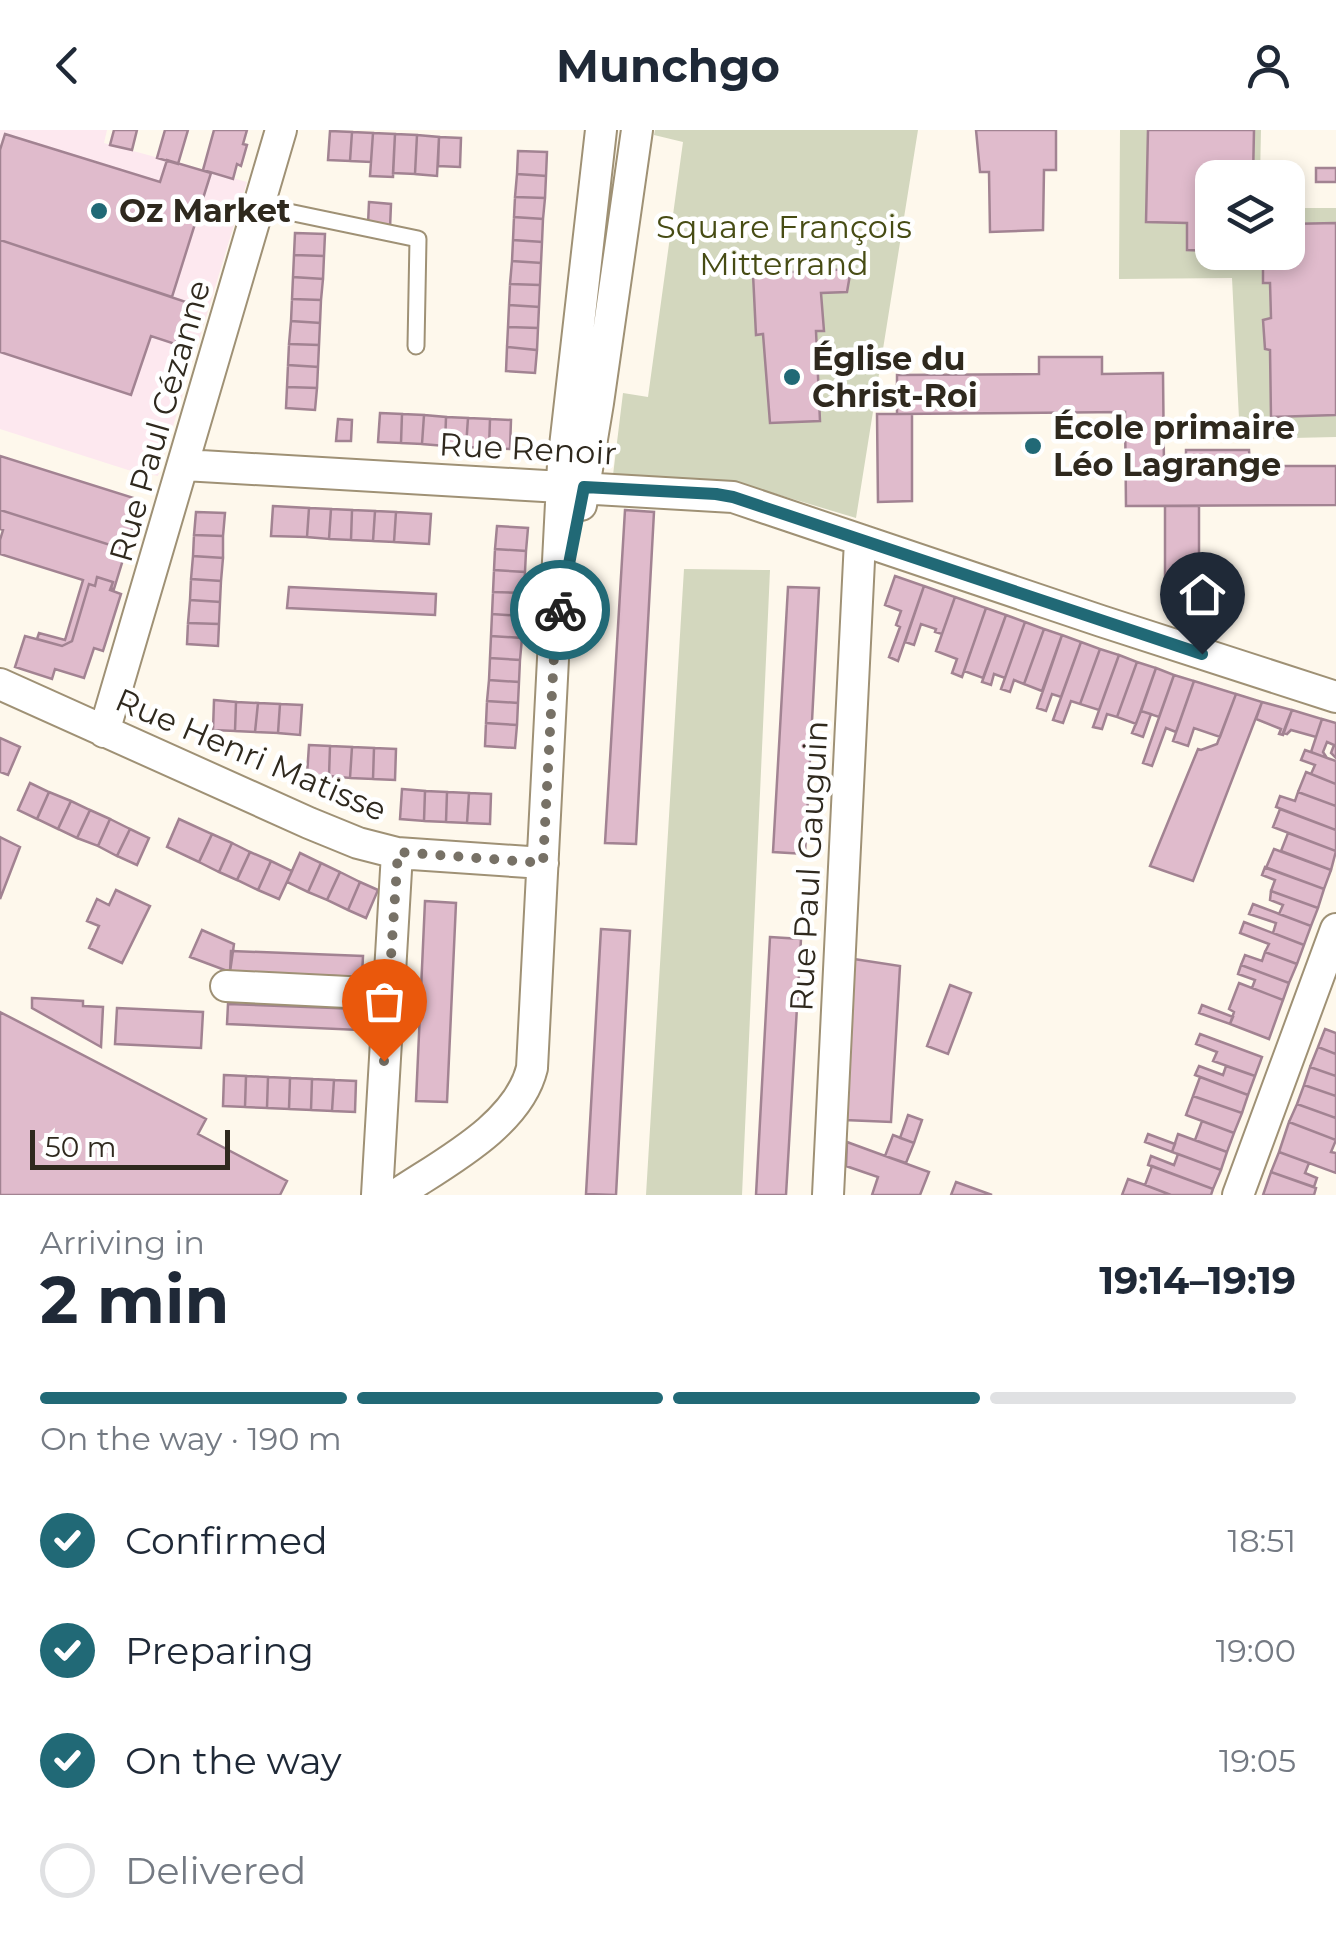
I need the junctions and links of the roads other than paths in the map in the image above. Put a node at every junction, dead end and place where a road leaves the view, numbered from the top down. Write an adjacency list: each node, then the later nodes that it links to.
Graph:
1 (281, 130): 4 (street, Rue Paul Cézanne)
2 (601, 130): 7 (street)
3 (637, 130): 7 (street)
4 (260, 206): 5 (lane); 6 (street, Rue Paul Cézanne)
5 (416, 346)
6 (184, 466): 7 (street, Rue Renoir); 11 (street, Rue Paul Cézanne)
7 (573, 486): 8 (street, Rue Renoir); 13 (street)
8 (860, 540): 10 (street, Rue Renoir); 19 (street, Rue Paul Gauguin)
9 (0, 684): 11 (street, Rue Henri Matisse)
10 (1336, 697)
11 (104, 732): 12 (street, Rue Henri Matisse)
12 (398, 852): 13 (street, Rue Henri Matisse); 16 (street)
13 (543, 863): 18 (street)
14 (1336, 929): 20 (street)
15 (226, 986): 16 (street)
16 (388, 994): 17 (street)
17 (378, 1195)
18 (396, 1195)
19 (828, 1195)
20 (1238, 1195)

